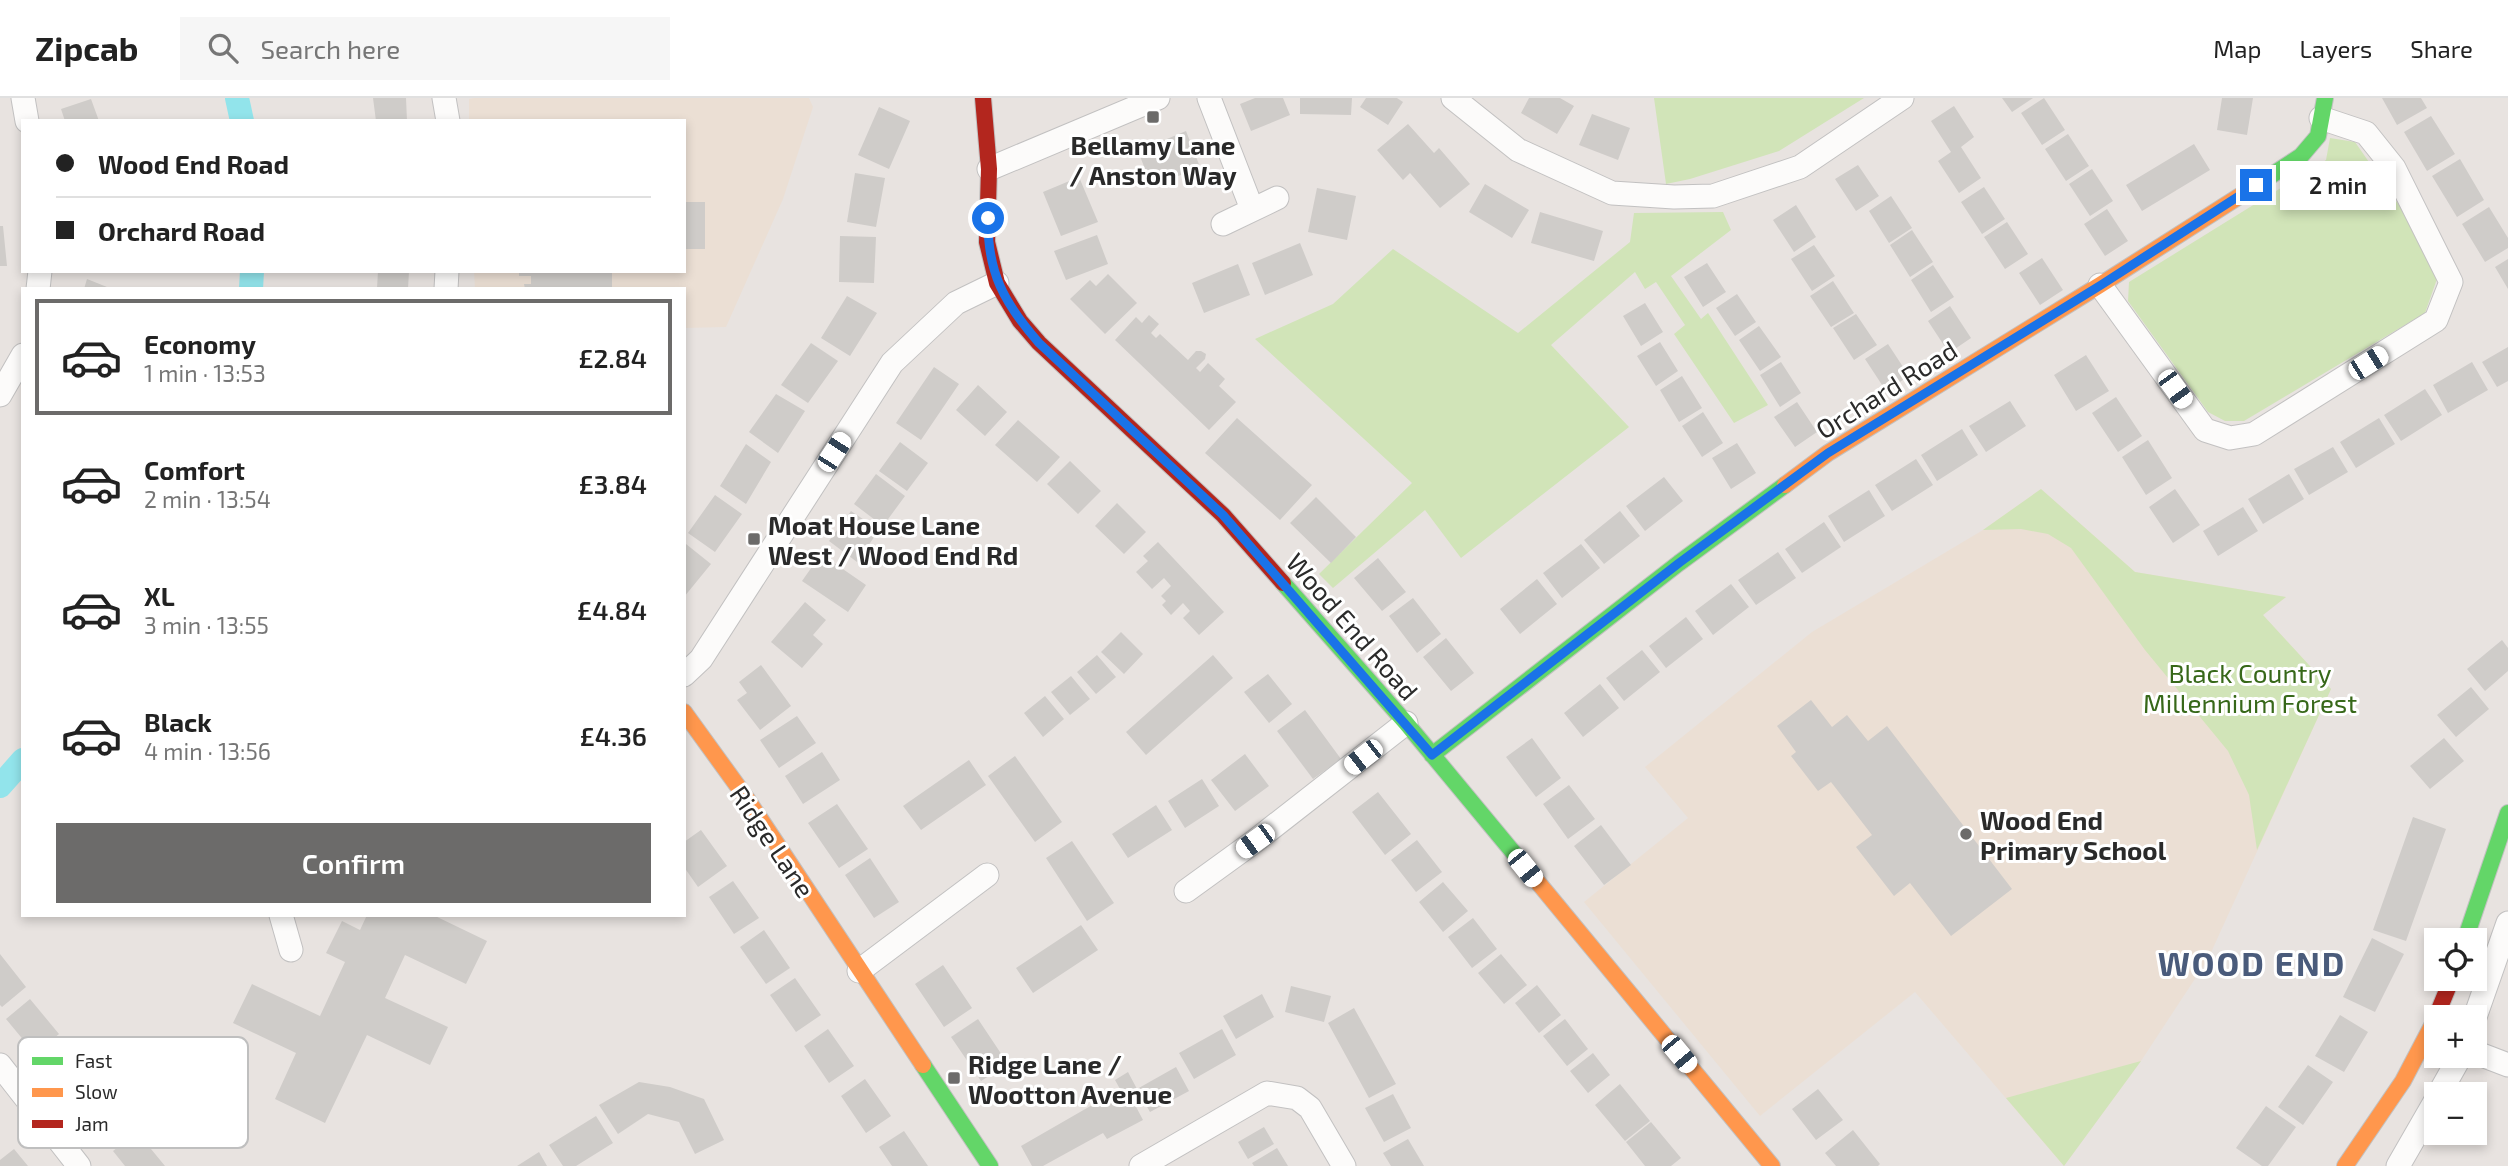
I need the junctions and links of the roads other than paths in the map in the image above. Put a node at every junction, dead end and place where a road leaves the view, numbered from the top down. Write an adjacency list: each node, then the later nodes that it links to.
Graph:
1 (23, 98): 9 (street)
2 (444, 98): 10 (street)
3 (983, 98): 11 (street, Wood End Road)
4 (1158, 98): 11 (street)
5 (1209, 98): 13 (street)
6 (1453, 98): 7 (street)
7 (1902, 98)
8 (2323, 108): 16 (street, Orchard Road); 16 (street)
9 (27, 119)
10 (448, 119)
11 (989, 169): 15 (street, Wood End Road)
12 (1277, 198): 13 (street)
13 (1252, 209): 14 (street)
14 (1223, 224)
15 (997, 283): 19 (street); 21 (street, Wood End Road)
16 (2101, 285): 22 (street, Orchard Road)
17 (21, 358): 18 (street)
18 (0, 395)
19 (686, 673)
20 (686, 715): 30 (street, Ridge Lane)
21 (1406, 723): 22 (street, Wood End Road); 25 (street)
22 (1432, 755): 43 (street, Wood End Road)
23 (2508, 813): 28 (street)
24 (987, 875): 30 (street)
25 (1186, 891)
26 (282, 917): 29 (street)
27 (2508, 923): 31 (street)
28 (2469, 928)
29 (291, 950)
30 (859, 971): 40 (street, Ridge Lane)
31 (2479, 1005)
32 (2424, 1044): 44 (street)
33 (2487, 1057): 35 (street)
34 (0, 1065): 36 (street)
35 (2508, 1065)
36 (18, 1088)
37 (2424, 1121): 45 (street)
38 (65, 1148): 39 (street)
39 (79, 1166)
40 (990, 1166)
41 (1141, 1166): 42 (street)
42 (1344, 1166)
43 (1772, 1166)
44 (2345, 1166)
45 (2398, 1166)

